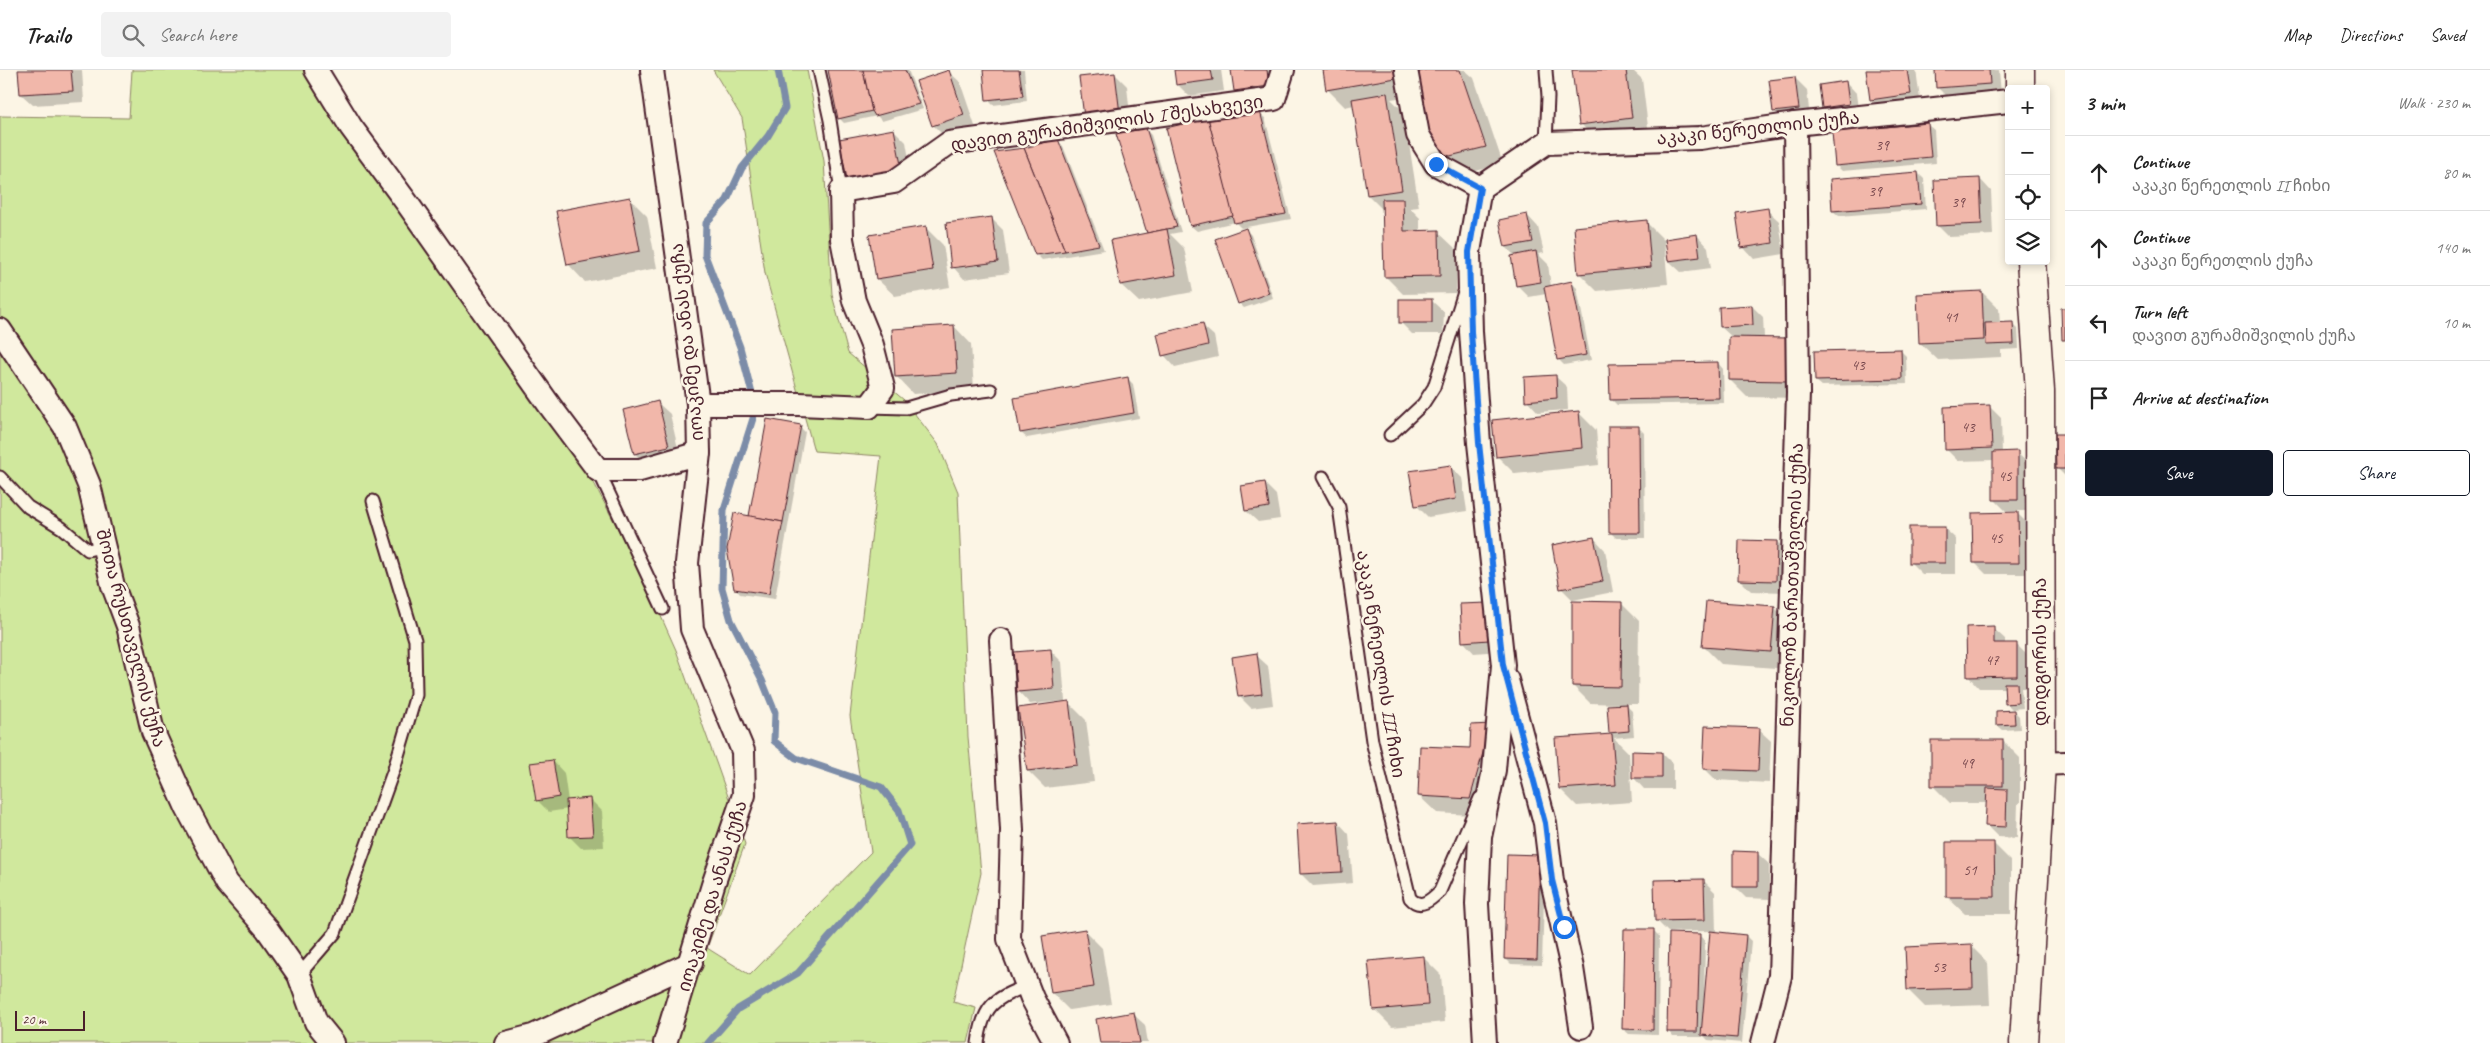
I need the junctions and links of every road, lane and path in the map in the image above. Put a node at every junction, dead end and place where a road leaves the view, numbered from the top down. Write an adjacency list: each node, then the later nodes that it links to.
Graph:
1 (316, 70): 22 (street)
2 (652, 70): 18 (street, იოაკიმე და ანას ქუჩა)
3 (819, 70): 13 (lane)
4 (1283, 70): 13 (street, დავით გურამიშვილის I შესახვევი)
5 (1406, 70): 12 (street)
6 (1546, 70): 11 (lane)
7 (2020, 70): 8 (street)
8 (2020, 85)
9 (2005, 102): 10 (street, აკაკი წერეთლის ქუჩა)
10 (1795, 124): 11 (street, აკაკი წერეთლის ქუჩა); 42 (street, ნიკოლოზ ბარათაშვილის ქუჩა)
11 (1546, 143): 12 (street)
12 (1480, 188): 15 (street)
13 (841, 191): 19 (street)
14 (2031, 265): 30 (street, დიდგორის ქუჩა)
15 (1469, 273): 20 (lane); 29 (street)
16 (0, 330): 26 (street, შოთა რუსთაველის ქუჩა)
17 (991, 390): 19 (lane)
18 (698, 404): 19 (street); 21 (street, იოაკიმე და ანას ქუჩა)
19 (869, 407)
20 (1390, 434)
21 (699, 453): 22 (street); 32 (street, იოაკიმე და ანას ქუჩა)
22 (598, 470): 27 (lane)
23 (0, 477): 26 (lane)
24 (1323, 477): 31 (lane, აკაკი წერეთლის III ჩიხი)
25 (374, 501): 33 (lane)
26 (105, 546): 33 (street, შოთა რუსთაველის ქუჩა)
27 (663, 609)
28 (1001, 640): 34 (street)
29 (1503, 665): 31 (street); 35 (street)
30 (2053, 764): 43 (street, დიდგორის ქუჩა)
31 (1494, 770): 36 (street)
32 (691, 963): 38 (street); 39 (street, იოაკიმე და ანას ქუჩა)
33 (299, 975): 37 (street, შოთა რუსთაველის ქუჩა)
34 (1027, 986): 40 (lane); 41 (street)
35 (1580, 1027)
36 (1484, 1041)
37 (333, 1043)
38 (506, 1043)
39 (665, 1043)
40 (978, 1043)
41 (1056, 1043)
42 (1763, 1043)
43 (2024, 1043)

